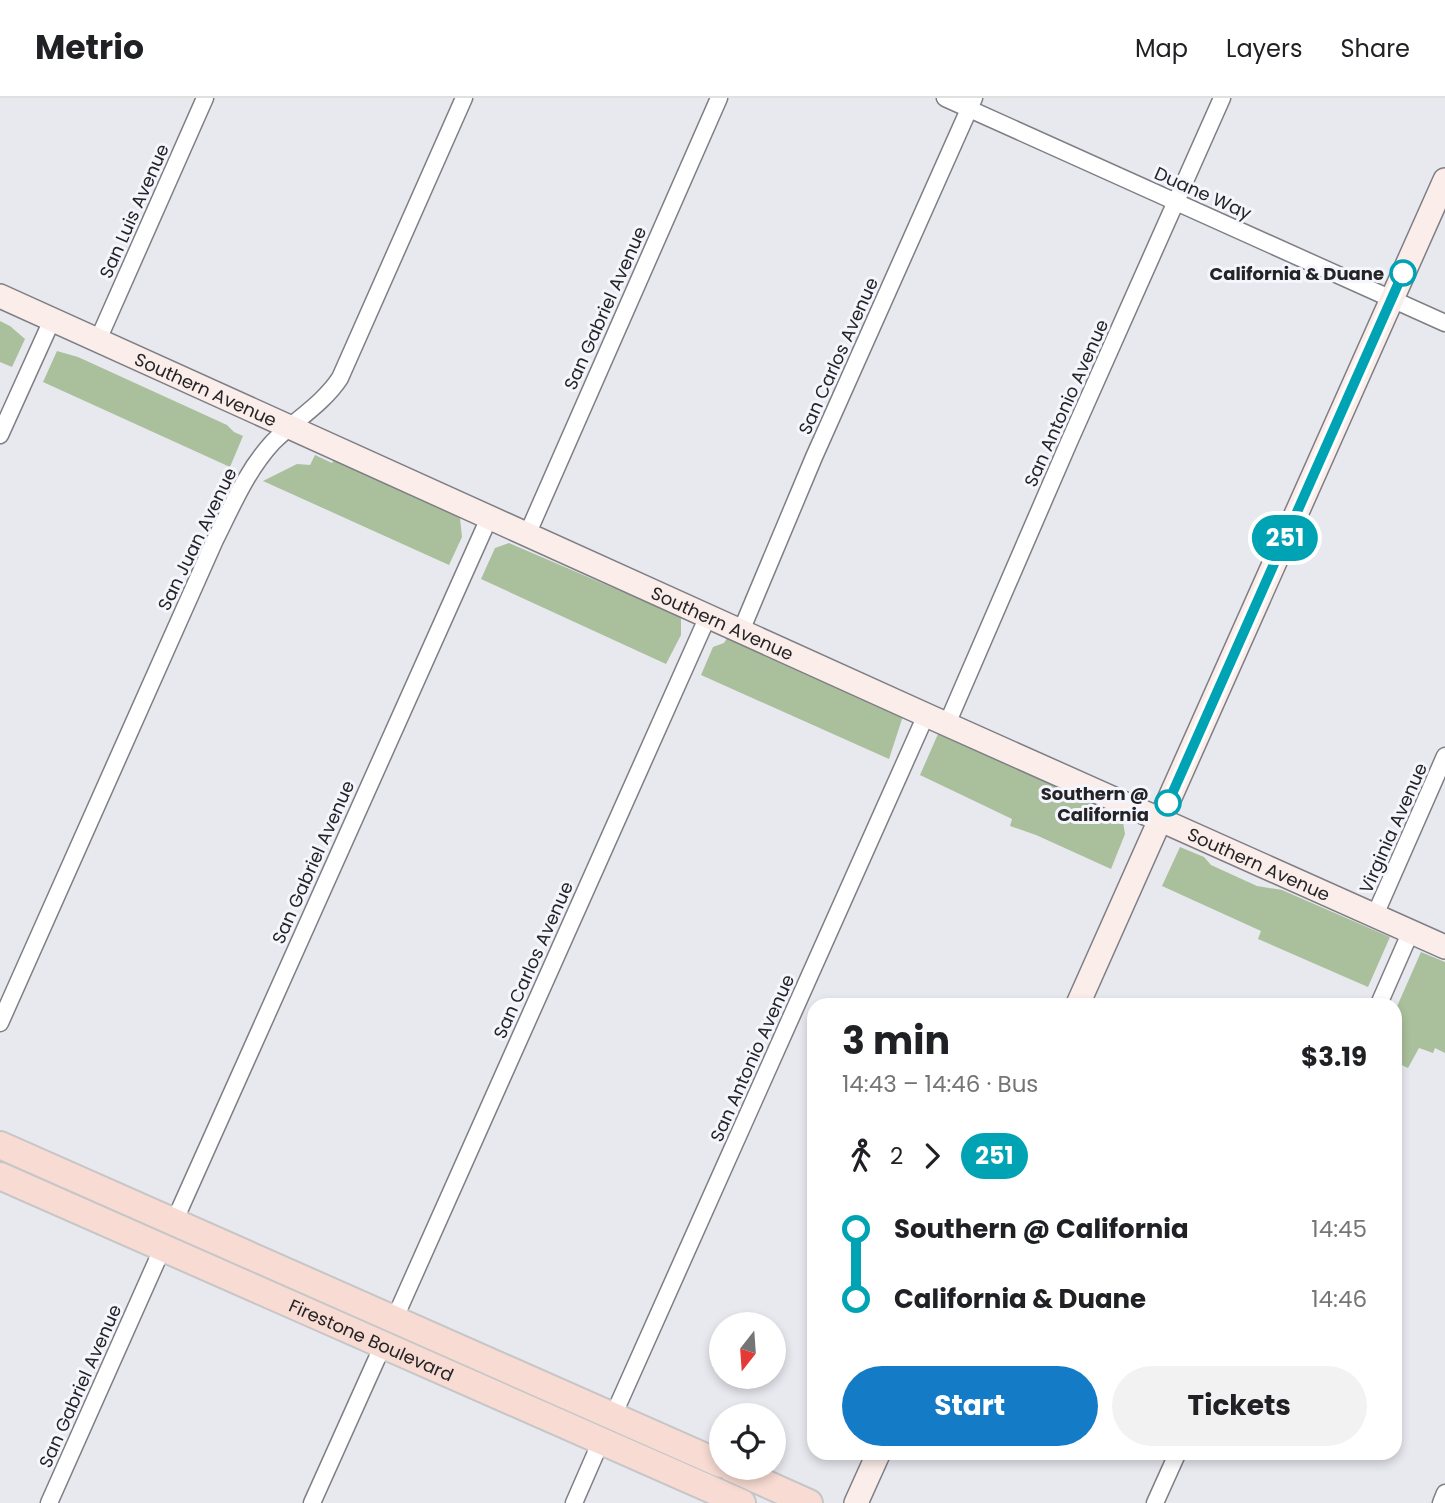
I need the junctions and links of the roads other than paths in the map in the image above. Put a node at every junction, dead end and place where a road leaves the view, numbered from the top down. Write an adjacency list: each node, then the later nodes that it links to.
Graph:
1 (205, 98): 13 (street, San Luis Avenue)
2 (464, 98): 14 (street, San Juan Avenue)
3 (719, 98): 17 (street, San Gabriel Avenue)
4 (945, 98): 6 (street, Duane Way)
5 (1222, 98): 8 (street, San Antonio Avenue)
6 (972, 104): 8 (street, Duane Way); 19 (street, San Carlos Avenue)
7 (1445, 180): 10 (street)
8 (1176, 202): 10 (street, Duane Way); 20 (street, San Antonio Avenue)
9 (0, 296): 11 (street, Southern Avenue)
10 (1392, 299): 12 (street, Duane Way); 22 (street)
11 (52, 320): 13 (street, Southern Avenue); 15 (street)
12 (1445, 323)
13 (98, 340): 14 (street, Southern Avenue)
14 (290, 427): 16 (street, Southern Avenue); 30 (street, San Juan Avenue)
15 (0, 435)
16 (489, 518): 17 (street, Southern Avenue); 33 (street, San Gabriel Avenue)
17 (527, 535): 18 (street, Southern Avenue)
18 (708, 616): 19 (street, Southern Avenue); 35 (street, San Carlos Avenue)
19 (741, 631): 20 (street, Southern Avenue)
20 (937, 720): 22 (street, Southern Avenue); 26 (street, San Antonio Avenue)
21 (1445, 756): 23 (street, Virginia Avenue)
22 (1161, 818): 23 (street, Southern Avenue); 27 (street)
23 (1375, 915): 24 (street, Southern Avenue)
24 (1411, 931): 25 (street, Southern Avenue); 28 (street)
25 (1445, 947)
26 (808, 998)
27 (1081, 998)
28 (1382, 998)
29 (807, 999): 37 (street, San Antonio Avenue)
30 (0, 1023)
31 (0, 1145): 33 (main road, Firestone Boulevard)
32 (0, 1176): 34 (main road, Firestone Boulevard)
33 (174, 1222): 35 (main road, Firestone Boulevard)
34 (163, 1247): 36 (main road, Firestone Boulevard); 44 (street, San Gabriel Avenue)
35 (394, 1320): 37 (main road, Firestone Boulevard)
36 (383, 1345): 38 (main road, Firestone Boulevard); 45 (street)
37 (613, 1416): 39 (main road, Firestone Boulevard)
38 (601, 1441): 46 (street); 47 (main road, Firestone Boulevard)
39 (709, 1459)
40 (875, 1460): 49 (street)
41 (1174, 1460): 50 (street)
42 (758, 1480): 48 (main road)
43 (1445, 1493): 51 (street)
44 (49, 1503)
45 (312, 1503)
46 (574, 1503)
47 (742, 1503)
48 (809, 1503)
49 (856, 1503)
50 (1155, 1503)
51 (1441, 1503)

